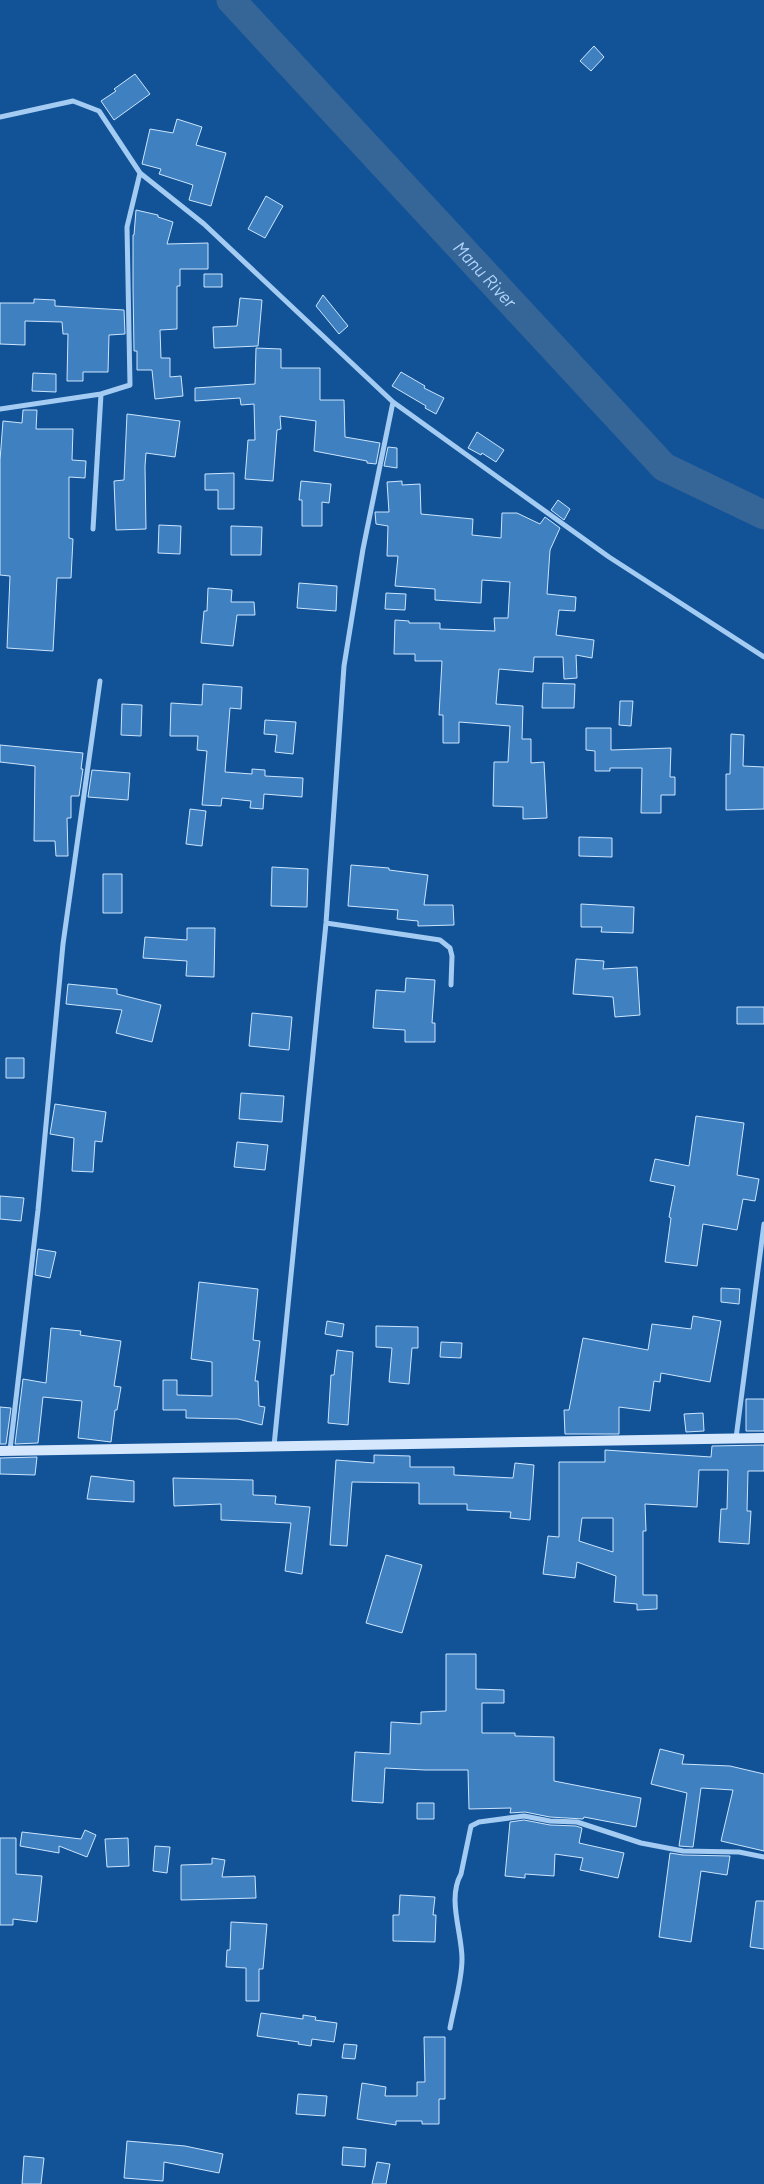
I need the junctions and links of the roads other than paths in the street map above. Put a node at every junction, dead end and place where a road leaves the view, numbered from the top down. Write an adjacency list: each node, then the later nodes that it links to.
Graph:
1 (0, 116): 2 (street)
2 (140, 173): 3 (street); 4 (street)
3 (101, 394): 5 (street); 6 (street)
4 (393, 402): 7 (street); 9 (street)
5 (0, 409)
6 (93, 528)
7 (764, 657)
8 (100, 681): 15 (street)
9 (326, 923): 10 (street); 14 (street)
10 (451, 985)
11 (764, 1224): 12 (street)
12 (736, 1438): 13 (main road); 14 (main road)
13 (764, 1438)
14 (274, 1446): 15 (main road)
15 (5, 1451)
16 (764, 1857): 17 (street)
17 (450, 2028)

